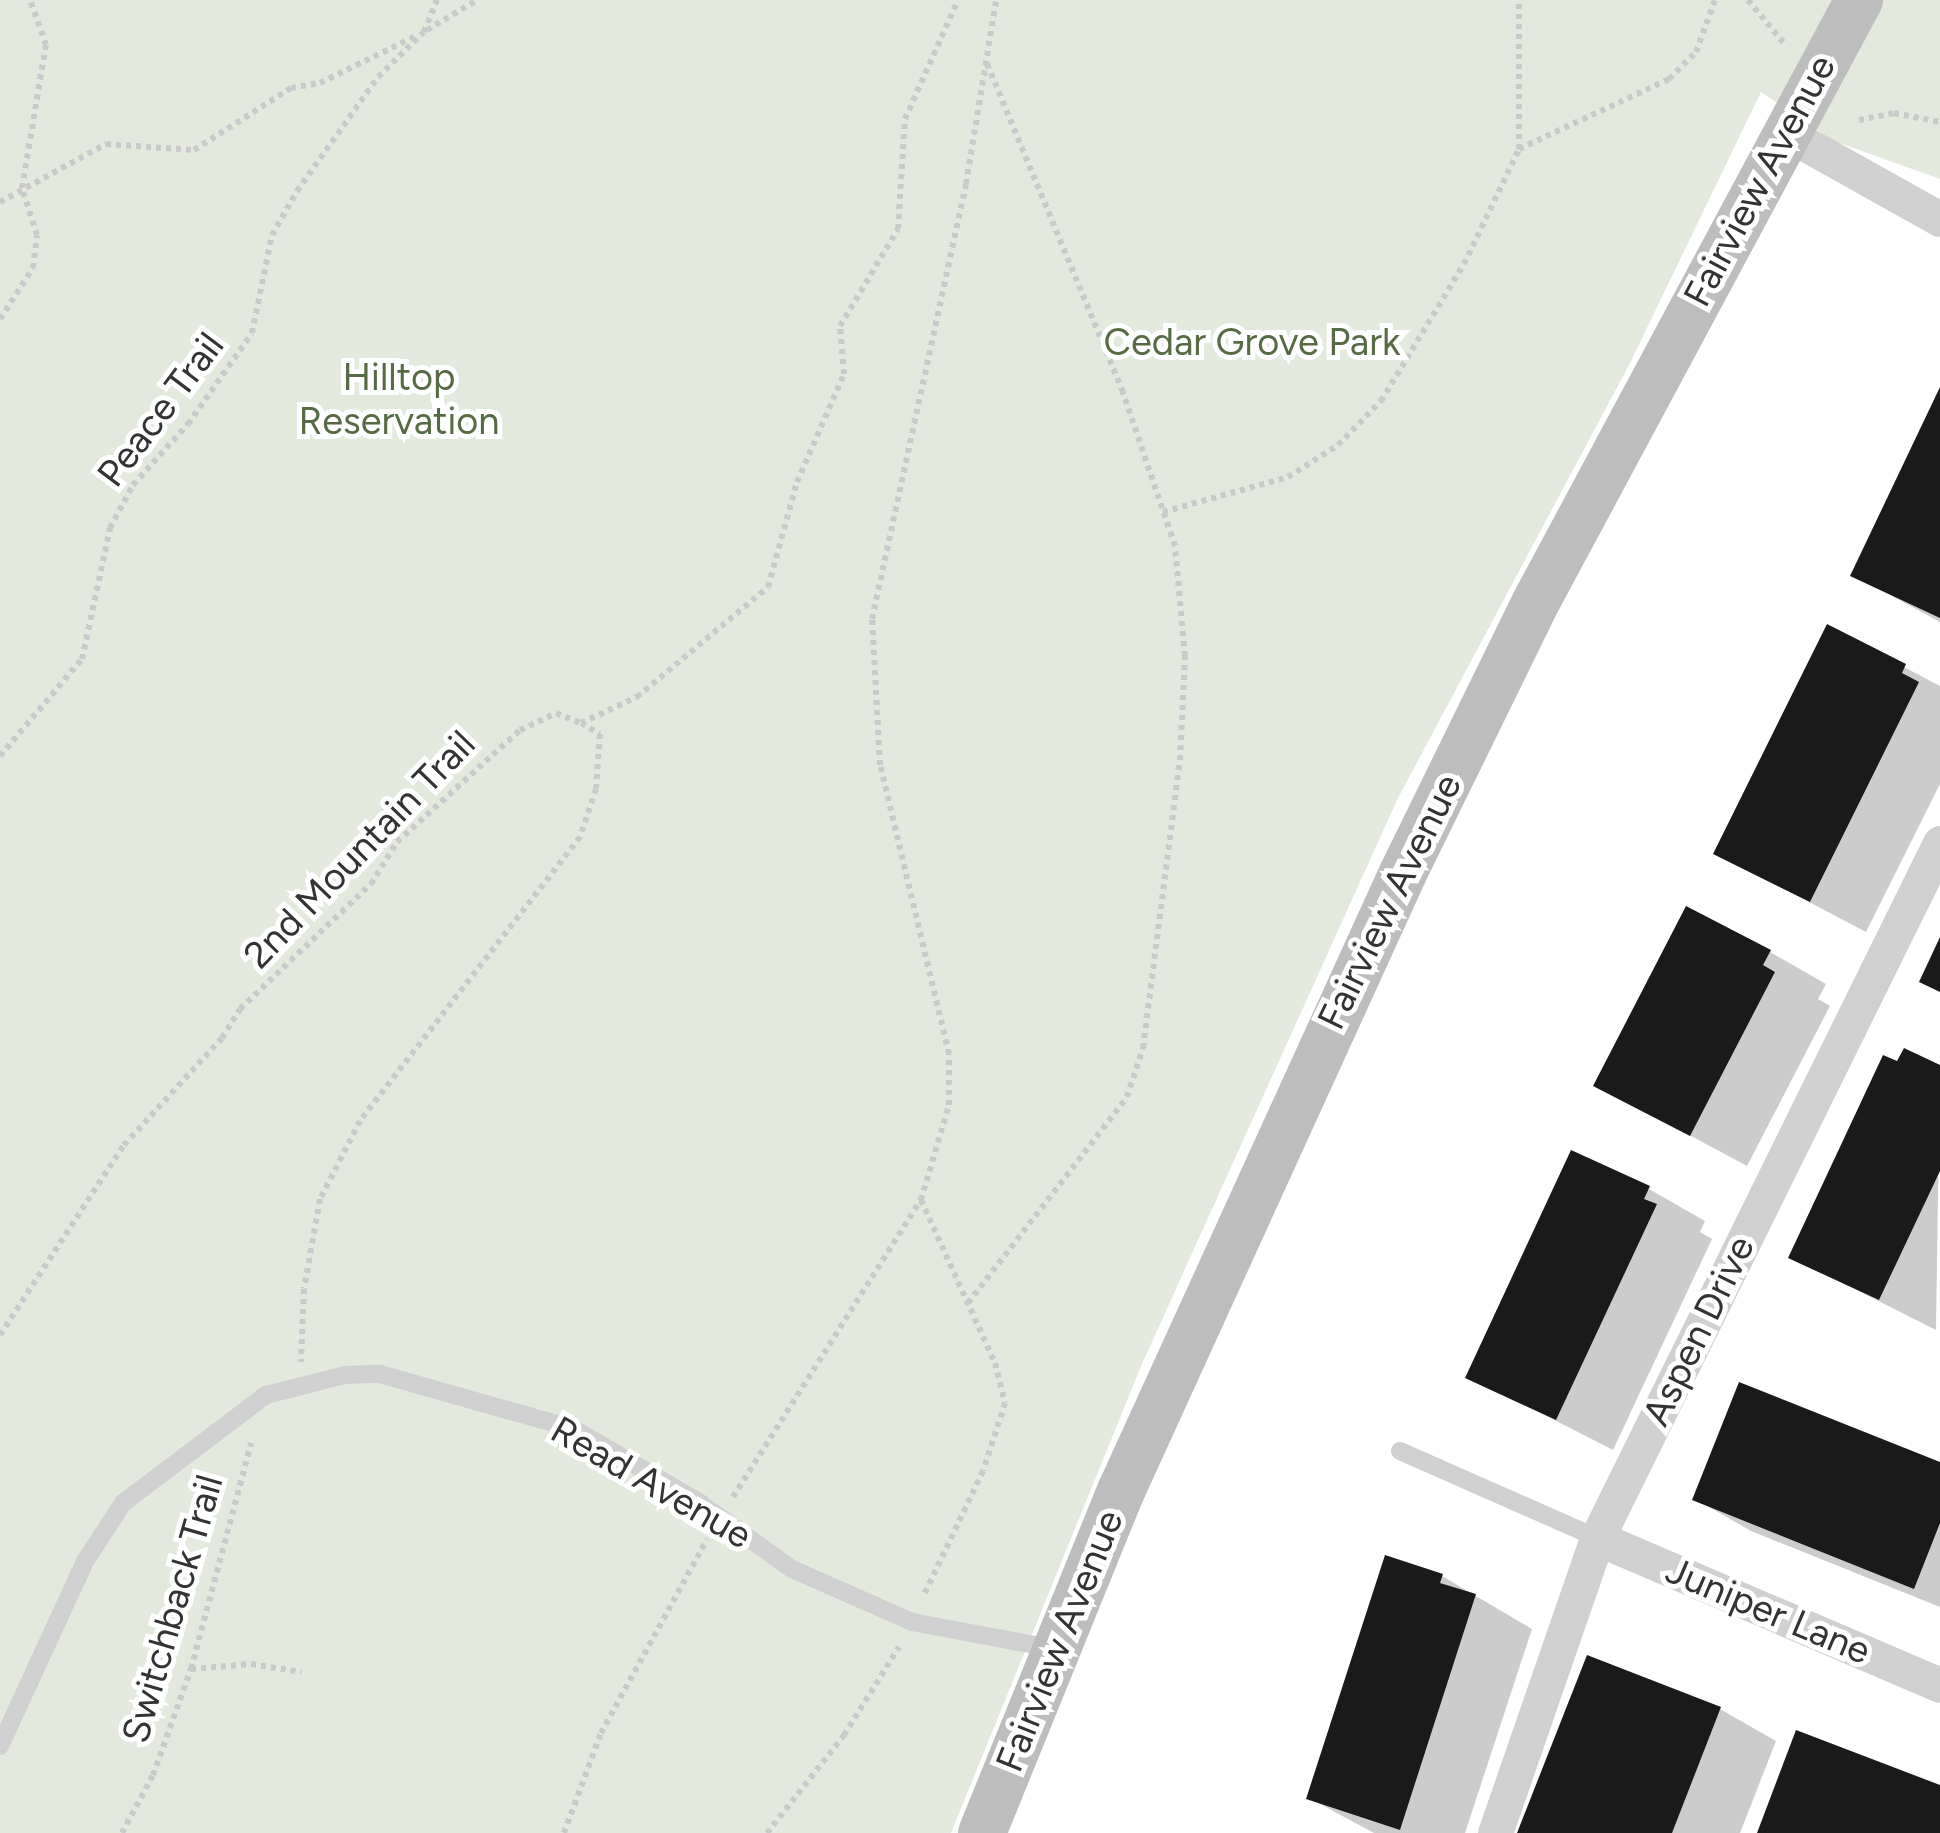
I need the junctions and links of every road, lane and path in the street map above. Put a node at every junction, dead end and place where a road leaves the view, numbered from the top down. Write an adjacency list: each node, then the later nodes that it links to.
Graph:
1 (30, 0): 17 (path)
2 (438, 0): 10 (path, Peace Trail)
3 (477, 0): 10 (path)
4 (958, 0): 22 (path)
5 (996, 0): 12 (path)
6 (1519, 0): 16 (path)
7 (1716, 0): 16 (path)
8 (1748, 0): 11 (path)
9 (1859, 0): 15 (main road, Fairview Avenue)
10 (424, 32): 17 (path); 23 (path, Peace Trail)
11 (1783, 42)
12 (986, 62): 21 (path); 25 (path)
13 (1859, 120): 14 (path)
14 (1940, 122)
15 (1786, 133): 19 (street); 36 (main road, Fairview Avenue)
16 (1519, 149): 21 (path)
17 (22, 188): 18 (path); 20 (path)
18 (0, 202)
19 (1940, 220)
20 (0, 319)
21 (1163, 512): 26 (path)
22 (582, 723): 27 (path, 2nd Mountain Trail); 28 (path)
23 (0, 756)
24 (1940, 844): 32 (street, Aspen Drive)
25 (921, 1200): 26 (path); 31 (path)
26 (968, 1303): 34 (path)
27 (0, 1335)
28 (304, 1383): 29 (lane, Read Avenue); 36 (lane, Read Avenue)
29 (266, 1395): 37 (path, Switchback Trail); 40 (lane, Read Avenue)
30 (1400, 1450): 32 (lane)
31 (732, 1498)
32 (1597, 1538): 39 (street, Juniper Lane); 45 (street, Aspen Drive)
33 (707, 1539): 42 (path)
34 (923, 1598)
35 (902, 1642): 43 (path)
36 (1056, 1650): 44 (main road, Fairview Avenue)
37 (191, 1669): 38 (path); 41 (path, Switchback Trail)
38 (301, 1672)
39 (1940, 1684)
40 (0, 1746)
41 (122, 1833)
42 (564, 1833)
43 (767, 1833)
44 (982, 1833)
45 (1495, 1833)

